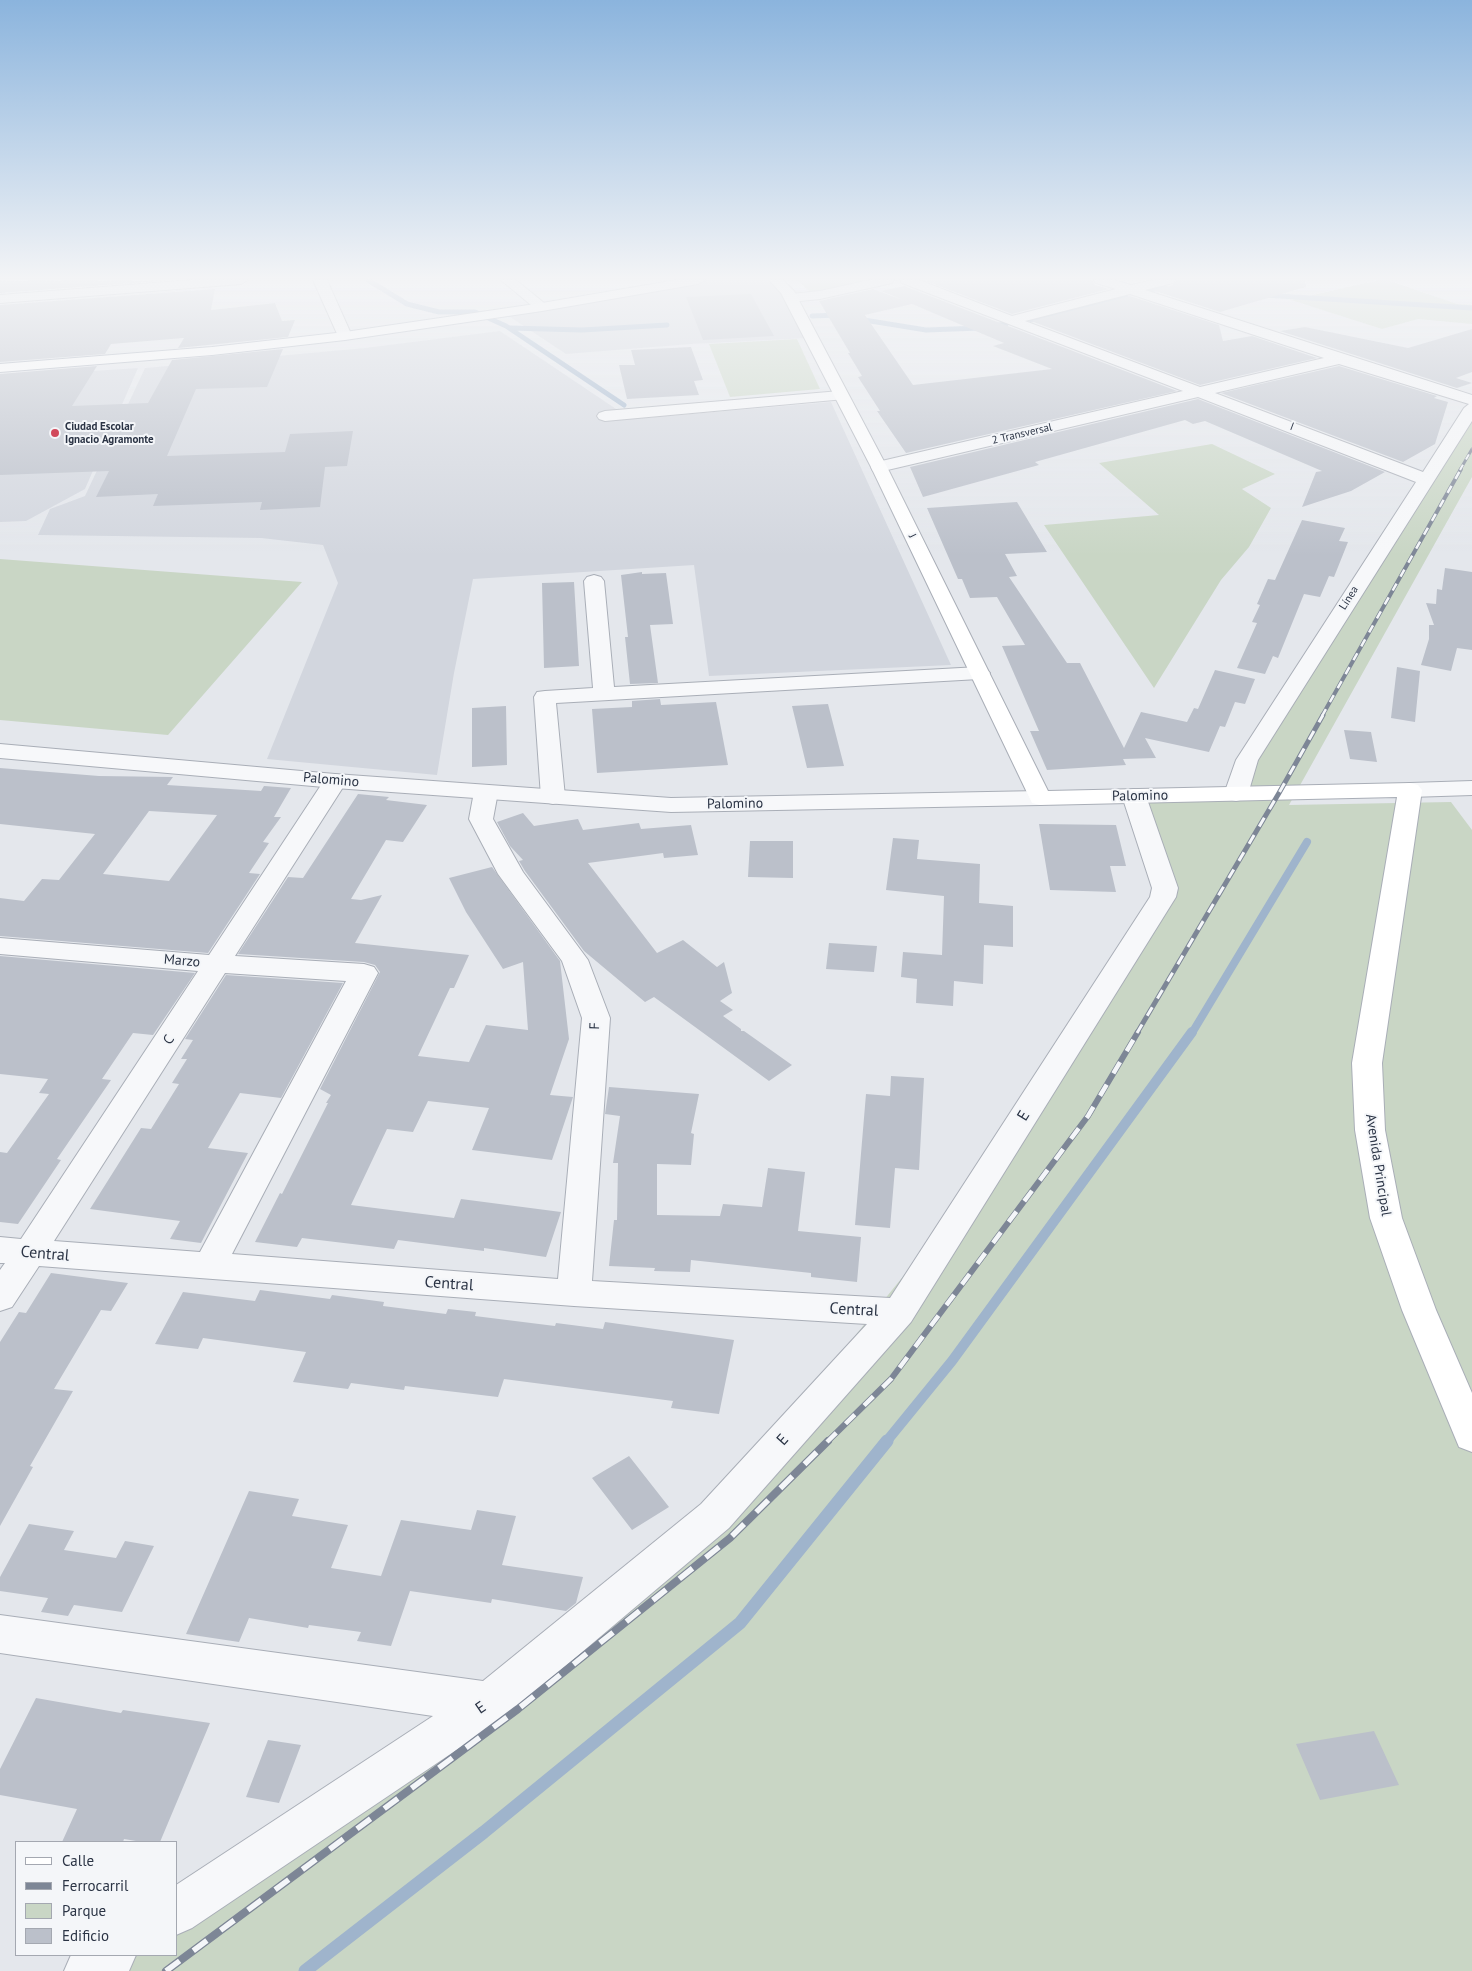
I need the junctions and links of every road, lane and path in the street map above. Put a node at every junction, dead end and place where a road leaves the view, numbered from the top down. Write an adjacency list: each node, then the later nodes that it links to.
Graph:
1 (828, 372): 6 (main road, J)
2 (1149, 372): 5 (street, I)
3 (1286, 372): 5 (street, 2 Transversal)
4 (1382, 372): 7 (street)
5 (1202, 392): 10 (street, 2 Transversal); 11 (street, I)
6 (840, 396): 9 (street); 10 (main road, J)
7 (1472, 400)
8 (1472, 408): 11 (street, Línea)
9 (605, 416)
10 (878, 467): 13 (main road, J)
11 (1424, 479): 20 (street, Línea)
12 (594, 581): 14 (street)
13 (978, 673): 14 (street); 23 (main road, J)
14 (604, 694): 22 (street)
15 (0, 750): 16 (street, Palomino)
16 (335, 781): 19 (street, Palomino); 25 (street, C)
17 (1472, 788): 18 (street, Palomino)
18 (1410, 790): 20 (main road, Palomino); 31 (main road, Avenida Principal)
19 (486, 792): 22 (street, Palomino); 28 (street, F)
20 (1236, 794): 21 (main road, Palomino)
21 (1134, 796): 23 (main road, Palomino); 30 (street, E)
22 (553, 797): 23 (street, Palomino)
23 (1040, 798)
24 (0, 946): 25 (street, Marzo)
25 (218, 964): 26 (street, C); 27 (street, Marzo)
26 (15, 1252): 27 (street, Central); 29 (street, C)
27 (209, 1267): 28 (street, Central)
28 (574, 1293): 30 (street, Central)
29 (0, 1298)
30 (899, 1312): 33 (street, E)
31 (1472, 1436)
32 (0, 1634): 33 (street)
33 (489, 1703): 34 (street, E)
34 (178, 1911)
35 (110, 1956): 36 (street)
36 (88, 1971)

